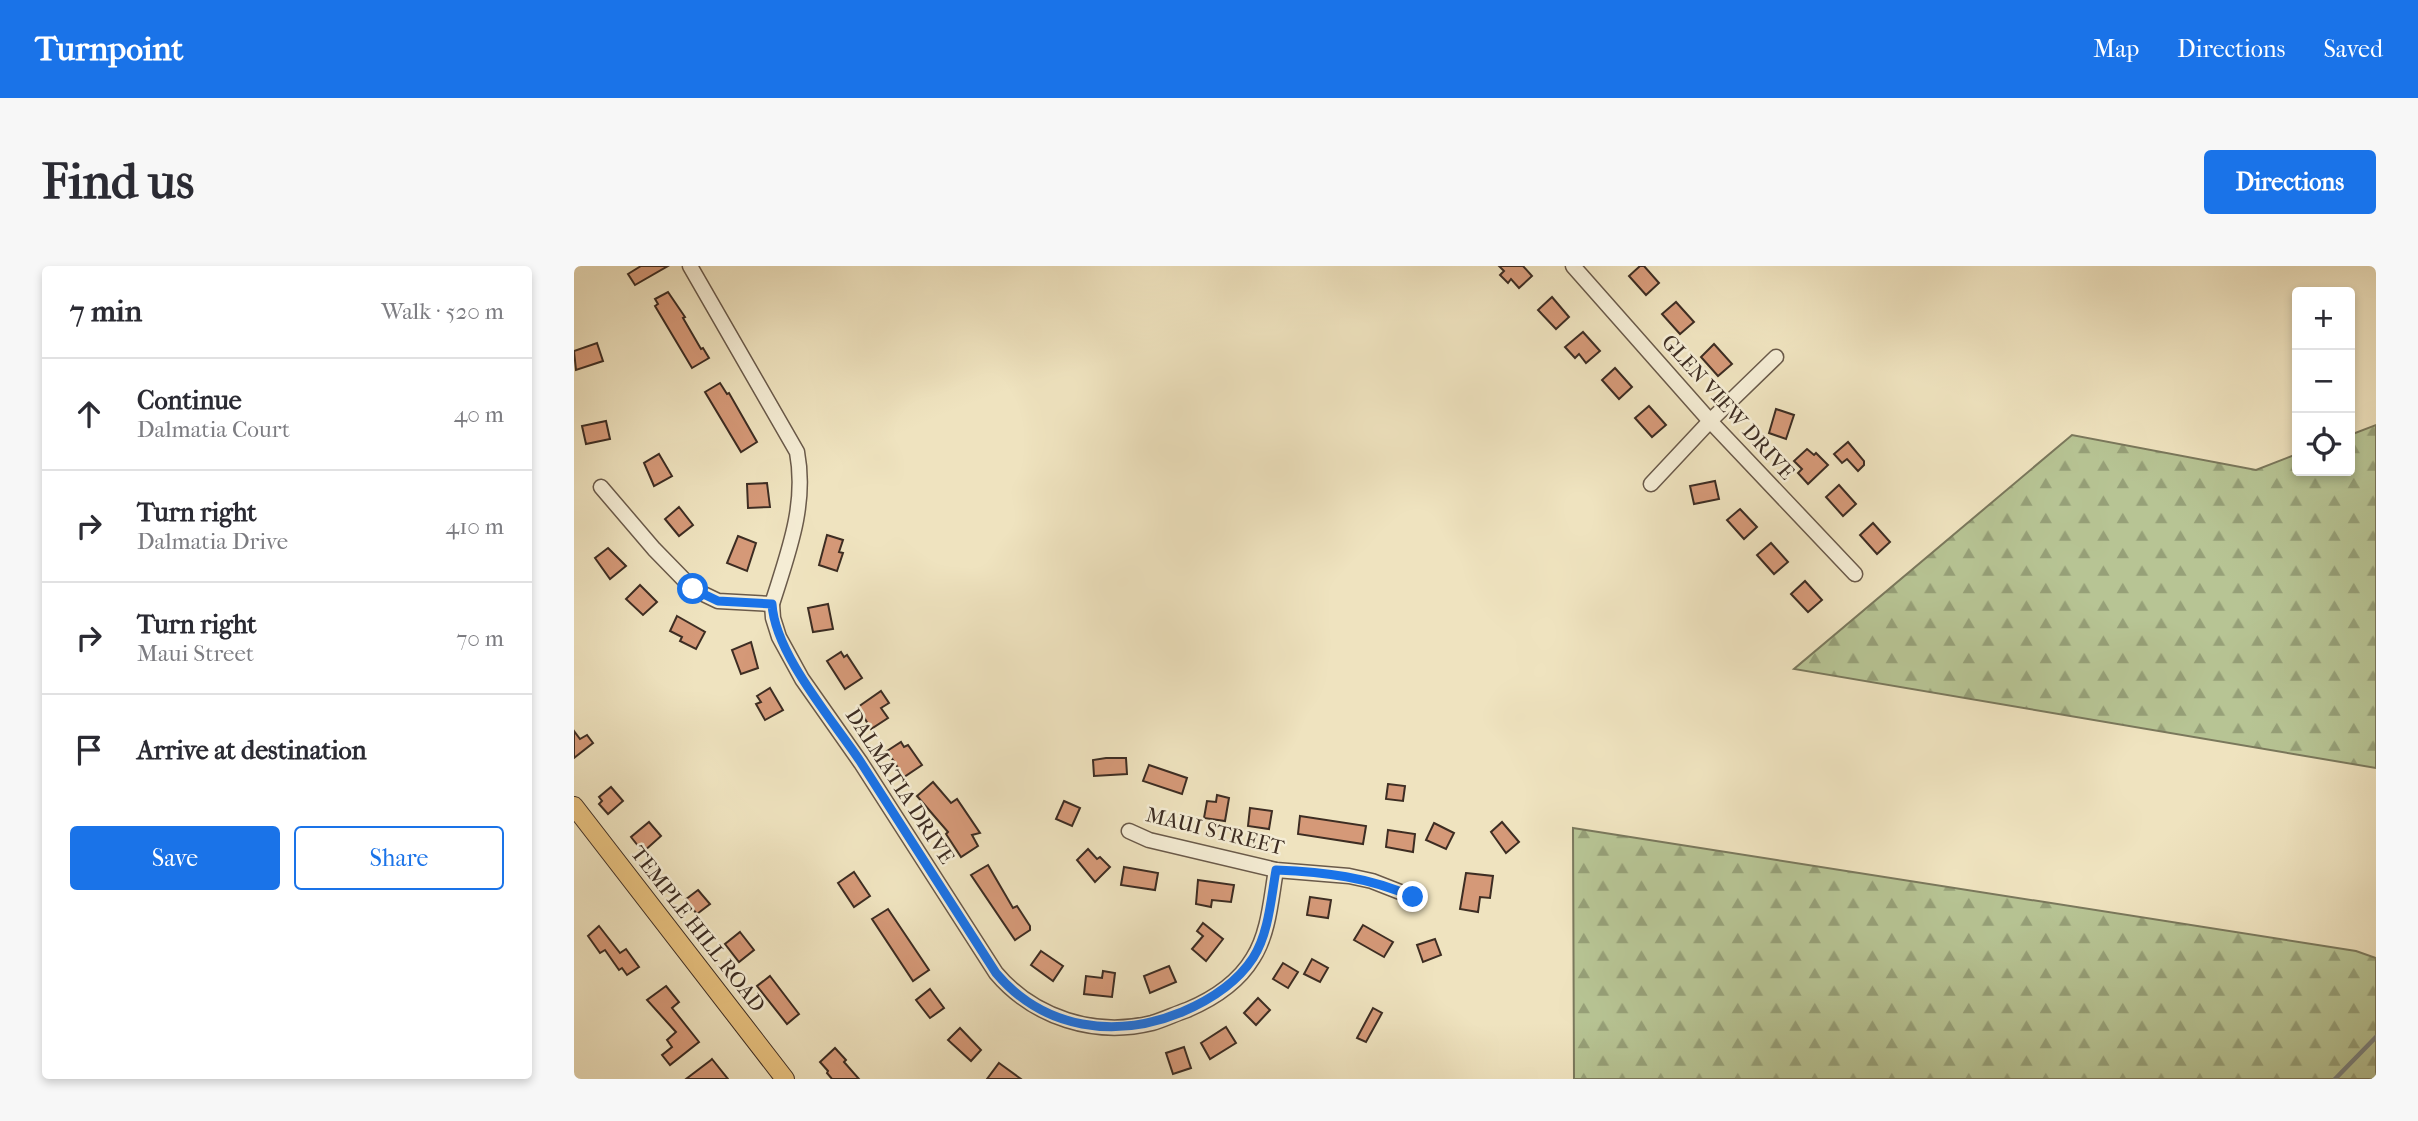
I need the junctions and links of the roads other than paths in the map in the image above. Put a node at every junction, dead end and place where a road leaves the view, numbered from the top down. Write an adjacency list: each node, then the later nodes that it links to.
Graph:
1 (690, 266): 8 (street, DALMATIA DRIVE)
2 (1573, 266): 4 (street, GLEN VIEW DRIVE)
3 (1776, 358): 4 (street)
4 (1710, 421): 5 (street); 7 (street, GLEN VIEW DRIVE)
5 (1651, 484)
6 (601, 487): 8 (street)
7 (1855, 574)
8 (772, 604): 11 (street, DALMATIA DRIVE)
9 (574, 806): 13 (main road, TEMPLE HILL ROAD)
10 (1129, 831): 11 (street, MAUI STREET)
11 (1276, 870): 12 (street, MAUI STREET)
12 (1413, 897)
13 (785, 1079)

